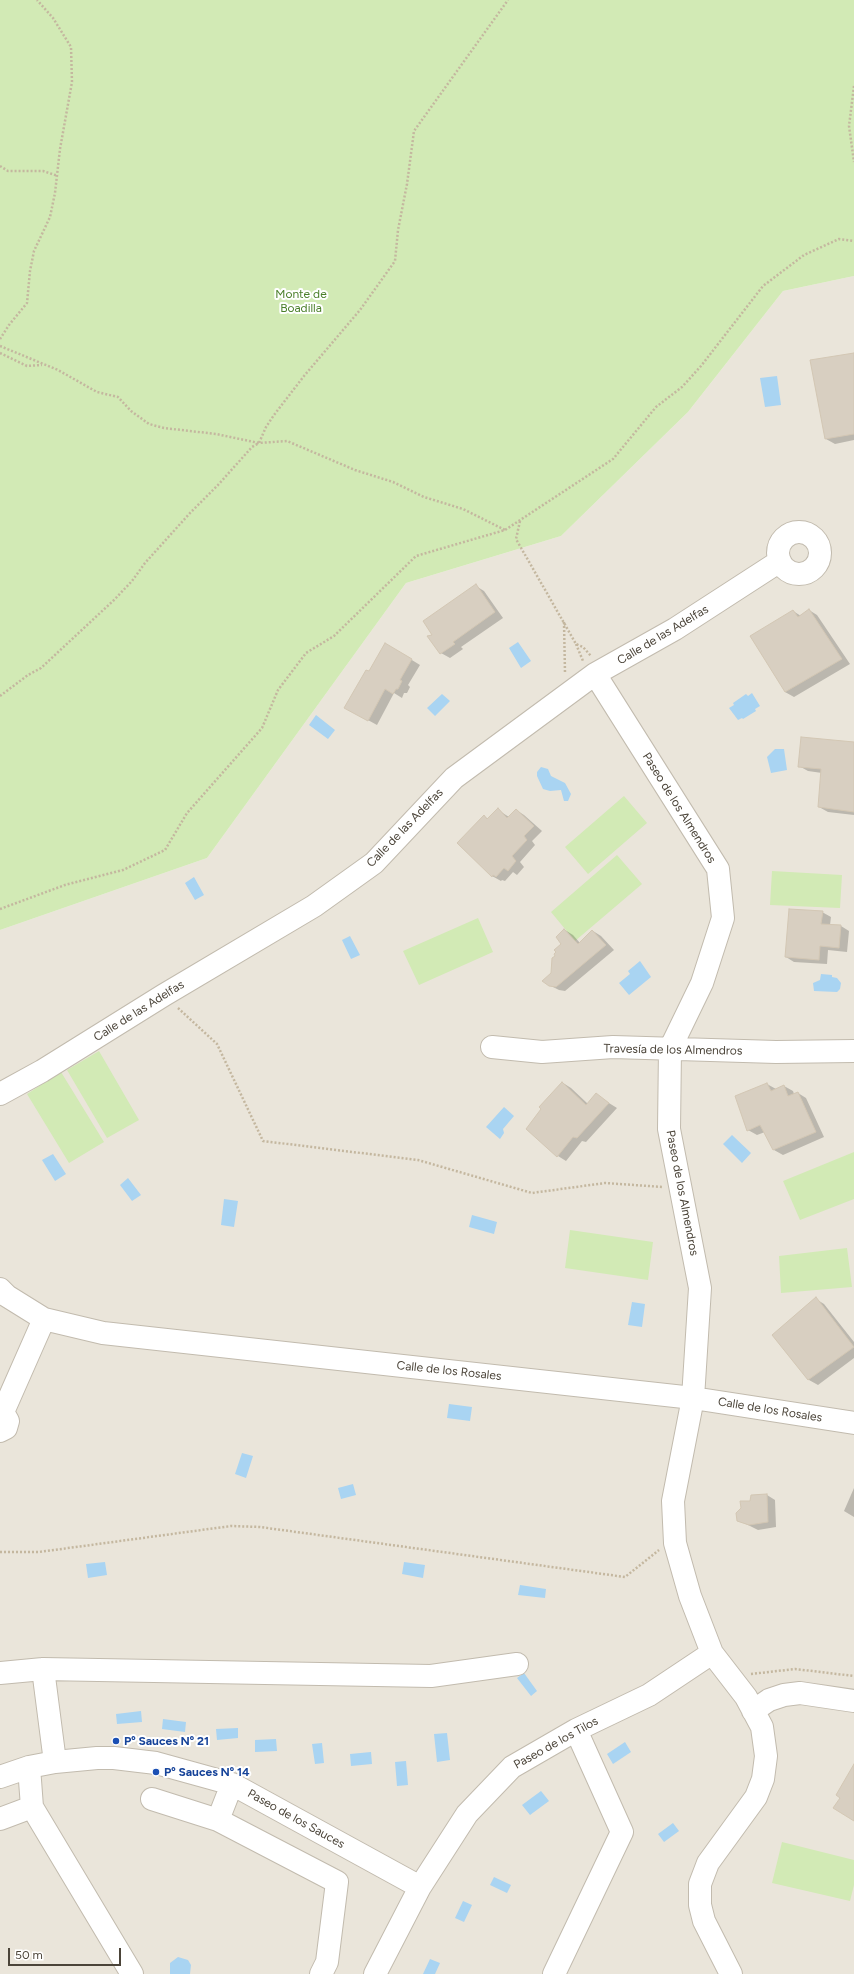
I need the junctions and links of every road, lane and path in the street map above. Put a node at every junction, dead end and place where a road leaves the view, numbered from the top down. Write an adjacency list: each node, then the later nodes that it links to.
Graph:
1 (37, 0): 6 (path)
2 (508, 0): 12 (path)
3 (854, 86): 4 (path)
4 (854, 162)
5 (0, 166): 6 (path)
6 (58, 176): 8 (path)
7 (854, 241): 13 (path)
8 (0, 339)
9 (0, 346): 11 (path)
10 (0, 353): 11 (path)
11 (44, 365): 12 (path)
12 (259, 443): 14 (path); 18 (path)
13 (521, 520): 14 (path); 16 (path)
14 (505, 530): 20 (path)
15 (780, 561): 17 (street, Calle de las Adelfas)
16 (564, 622): 17 (path); 19 (path)
17 (600, 671): 19 (street, Calle de las Adelfas); 23 (street, Paseo de los Almendros)
18 (0, 696)
19 (565, 696): 21 (street, Calle de las Adelfas)
20 (0, 909)
21 (164, 995): 25 (street, Calle de las Adelfas); 26 (path)
22 (492, 1047): 23 (street, Travesía de los Almendros)
23 (670, 1049): 24 (street, Travesía de los Almendros); 26 (street, Paseo de los Almendros)
24 (854, 1051)
25 (0, 1094)
26 (681, 1188): 29 (street, Paseo de los Almendros)
27 (0, 1289): 28 (street, Calle de los Rosales)
28 (44, 1319): 29 (street, Calle de los Rosales); 30 (street)
29 (693, 1398): 31 (street, Calle de los Rosales); 32 (street, Paseo de los Almendros)
30 (1, 1418)
31 (854, 1423)
32 (675, 1537): 33 (path); 34 (street, Paseo de los Almendros)
33 (0, 1552)
34 (712, 1653): 39 (street, Paseo de los Almendros); 42 (street, Paseo de los Tilos)
35 (517, 1664): 36 (street)
36 (43, 1669): 37 (street); 43 (street)
37 (0, 1673)
38 (854, 1676): 39 (path)
39 (734, 1681): 41 (street, Paseo de los Almendros)
40 (854, 1701): 41 (street)
41 (753, 1711): 56 (street, Paseo de los Almendros)
42 (576, 1730): 51 (street, Paseo de los Tilos); 55 (street)
43 (55, 1762): 44 (street, Paseo de los Sauces); 46 (street, Paseo de los Sauces)
44 (29, 1767): 45 (street, Paseo de los Sauces); 48 (street)
45 (0, 1777)
46 (232, 1784): 50 (street); 51 (street, Paseo de los Sauces)
47 (152, 1799): 50 (street)
48 (32, 1807): 49 (street); 52 (street)
49 (0, 1819)
50 (218, 1820): 53 (street)
51 (420, 1887): 54 (street, Paseo de los Tilos)
52 (132, 1974)
53 (321, 1974)
54 (375, 1974)
55 (554, 1974)
56 (731, 1974)

